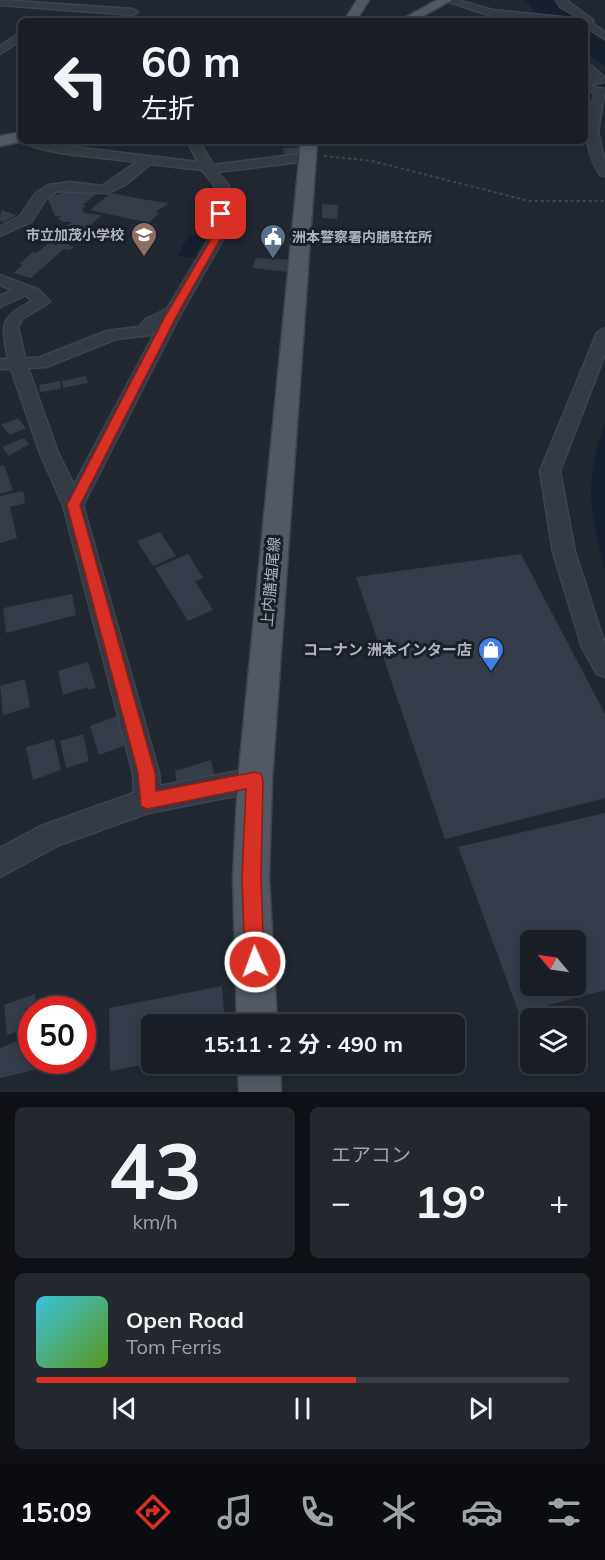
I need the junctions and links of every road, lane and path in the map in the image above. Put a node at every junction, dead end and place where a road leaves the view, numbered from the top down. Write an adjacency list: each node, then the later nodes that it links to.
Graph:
1 (363, 0): 9 (main road)
2 (448, 0): 10 (main road); 11 (street)
3 (561, 0): 13 (street)
4 (0, 2): 6 (street)
5 (506, 4): 12 (street)
6 (57, 6): 7 (street); 8 (street)
7 (45, 16)
8 (138, 18)
9 (352, 18)
10 (411, 18)
11 (514, 18)
12 (518, 18)
13 (581, 18)
14 (588, 22): 16 (street)
15 (588, 23): 17 (street)
16 (605, 25)
17 (605, 36)
18 (18, 37): 19 (street)
19 (0, 51)
20 (588, 66): 21 (street)
21 (588, 82)
22 (588, 89): 30 (street)
23 (18, 138): 24 (main road)
24 (0, 141)
25 (35, 144): 28 (street)
26 (195, 144): 29 (street)
27 (308, 149): 29 (street); 31 (path); 42 (main road, 上内膳塩尾線)
28 (146, 161): 29 (street); 32 (street)
29 (208, 168): 36 (street)
30 (605, 172)
31 (605, 201)
32 (1, 231)
33 (2, 282): 34 (street)
34 (25, 290): 35 (street); 37 (street)
35 (0, 302)
36 (172, 315): 39 (street); 40 (street)
37 (5, 326): 39 (street)
38 (605, 333): 41 (street)
39 (9, 364): 40 (street)
40 (74, 505): 43 (street)
41 (605, 667)
42 (255, 780): 43 (street); 45 (main road, 上内膳塩尾線)
43 (147, 801): 44 (street)
44 (0, 863)
45 (257, 1014)
46 (259, 1074): 47 (main road)
47 (260, 1092)

